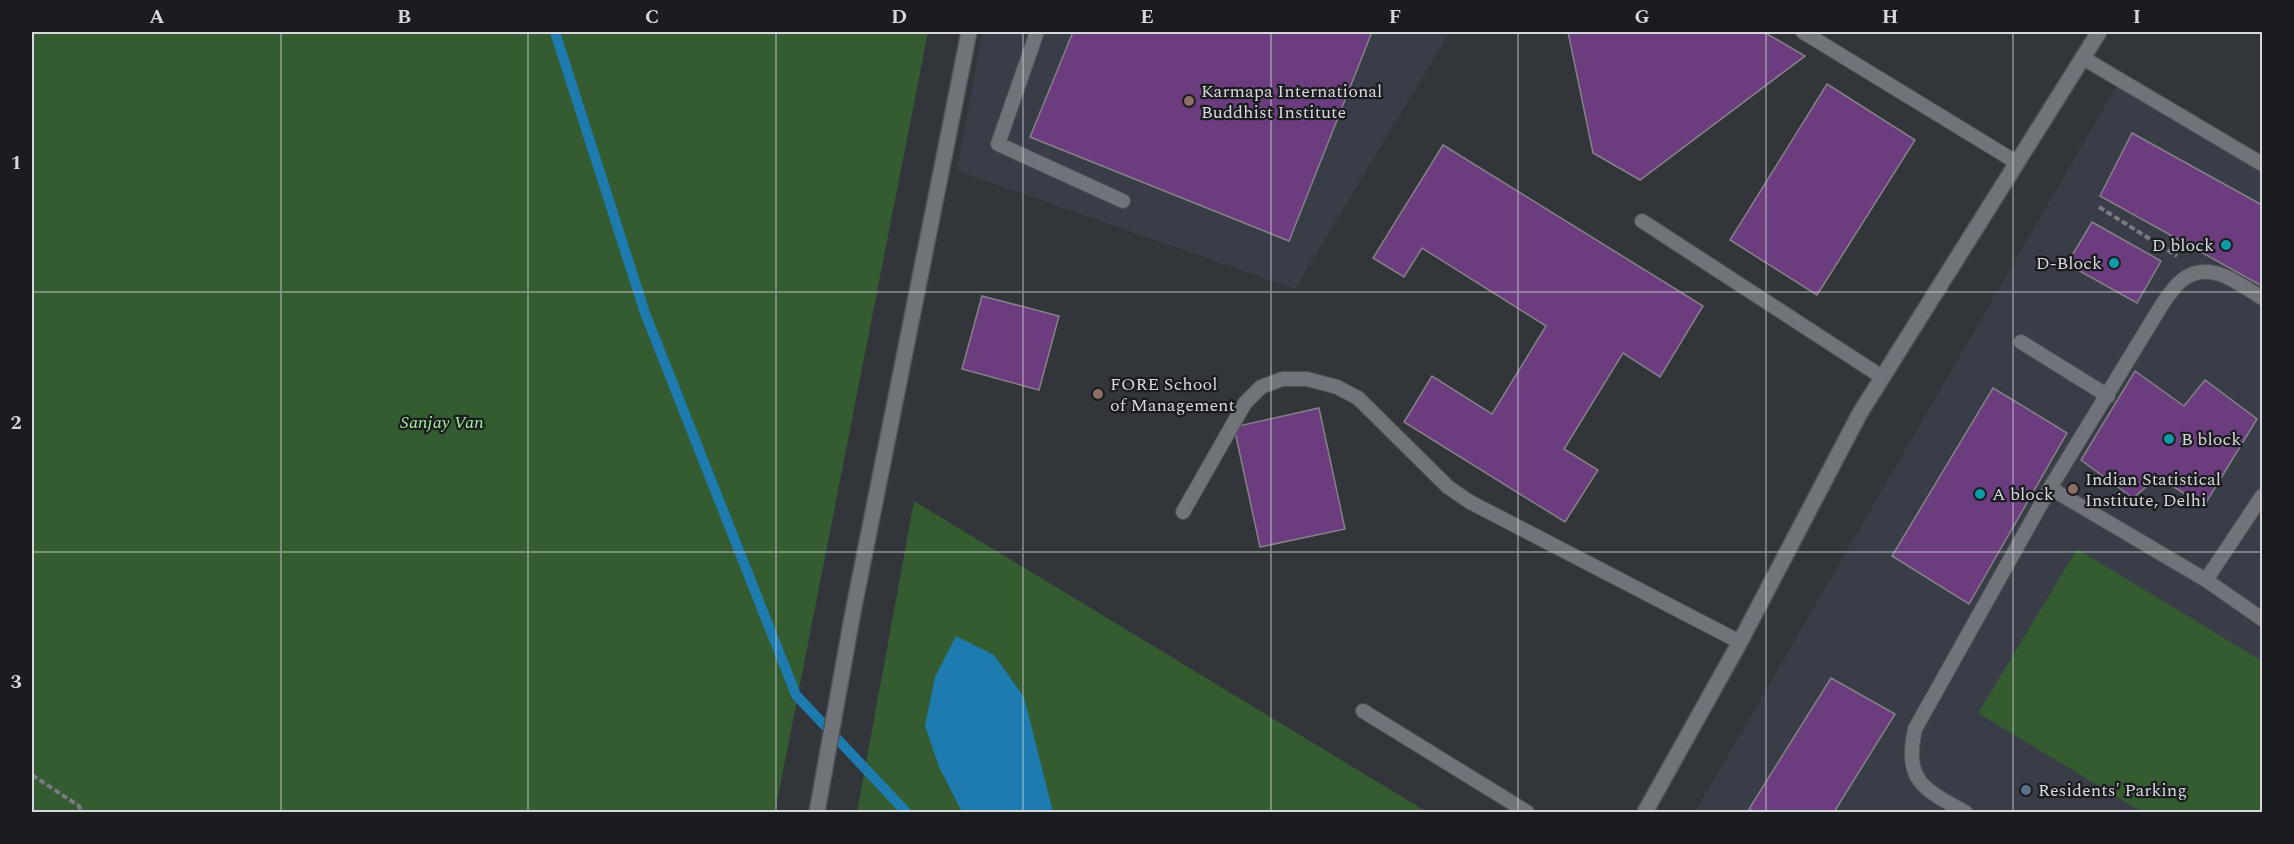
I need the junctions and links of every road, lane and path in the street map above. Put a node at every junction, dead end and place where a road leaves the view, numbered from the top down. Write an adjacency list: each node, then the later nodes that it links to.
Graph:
1 (969, 32): 25 (street)
2 (1037, 32): 8 (lane)
3 (1803, 32): 6 (lane)
4 (2099, 32): 5 (street)
5 (2083, 58): 6 (street); 7 (lane)
6 (2016, 162): 14 (street)
7 (2262, 164)
8 (1124, 201)
9 (2099, 207): 11 (path)
10 (1642, 220): 14 (lane)
11 (2196, 271): 12 (lane); 15 (lane)
12 (2262, 298)
13 (2021, 342): 15 (lane)
14 (1882, 377): 21 (street)
15 (2108, 396): 16 (lane)
16 (2050, 488): 19 (lane); 28 (lane)
17 (2262, 496): 19 (lane)
18 (1183, 512): 21 (lane)
19 (2206, 580): 20 (lane)
20 (2262, 619)
21 (1740, 642): 27 (street)
22 (1363, 711): 26 (lane)
23 (32, 775): 24 (path)
24 (82, 813)
25 (817, 813)
26 (1527, 813)
27 (1645, 813)
28 (1965, 813)

